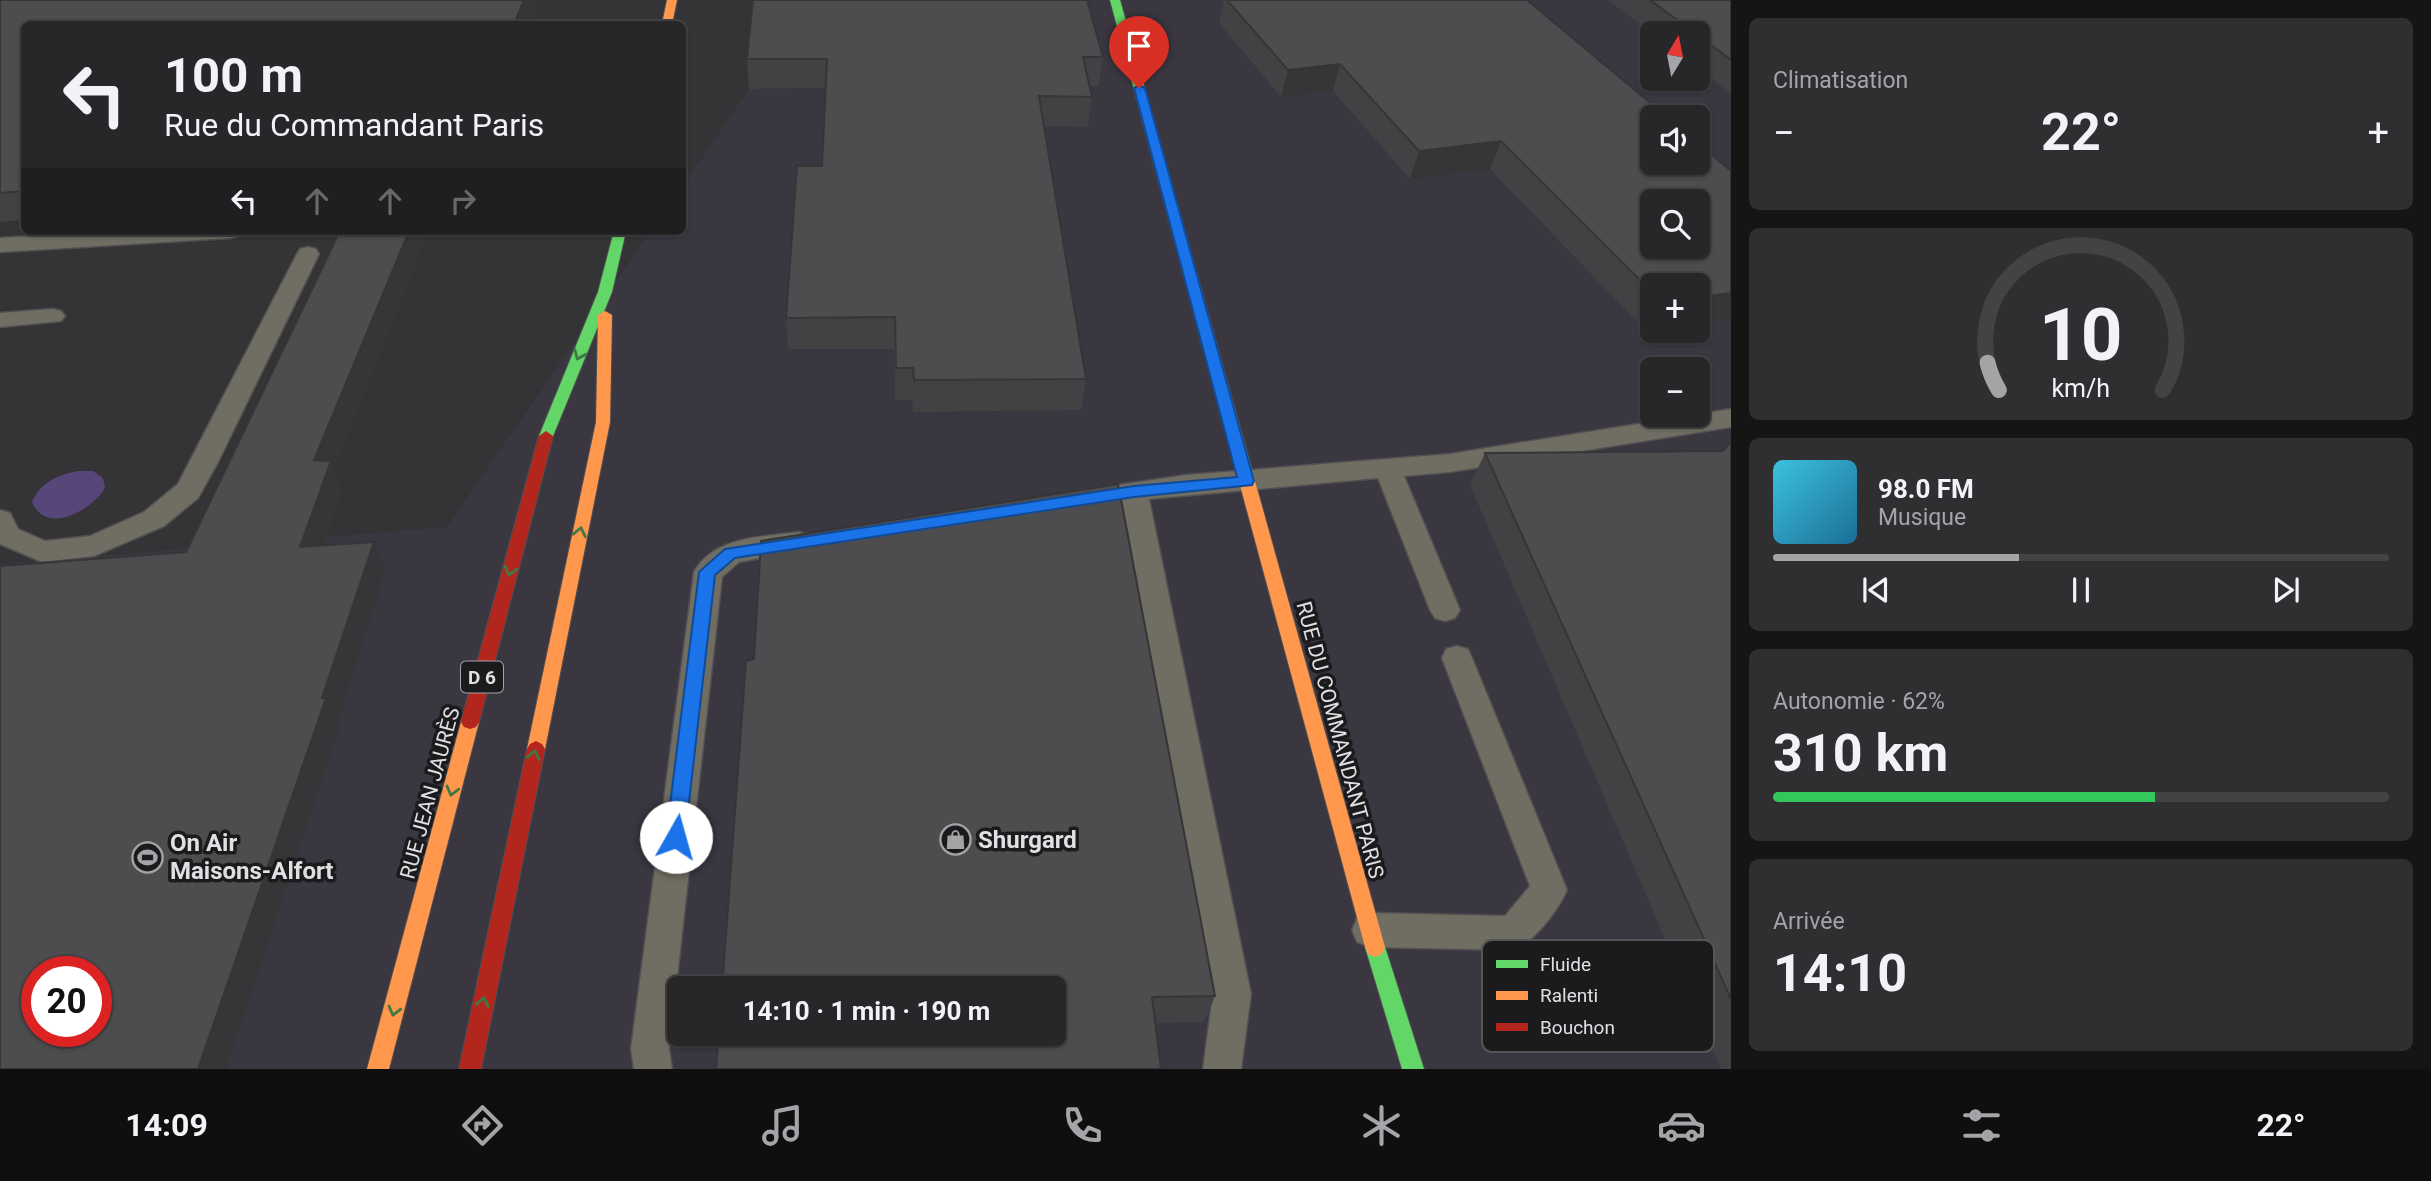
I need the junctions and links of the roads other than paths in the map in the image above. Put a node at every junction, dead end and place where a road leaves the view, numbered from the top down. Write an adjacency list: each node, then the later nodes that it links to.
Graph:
1 (672, 0): 3 (main road)
2 (1115, 0): 13 (main road, RUE DU COMMANDANT PARIS)
3 (668, 21)
4 (164, 235): 6 (lane)
5 (619, 235): 8 (main road, RUE JEAN JAURÈS / D 6)
6 (0, 245)
7 (308, 254): 16 (lane)
8 (605, 292): 21 (main road, RUE JEAN JAURÈS / D 6, one-way to 21); 22 (main road, RUE JEAN JAURÈS / D 6, one-way to 8)
9 (52, 316): 10 (lane)
10 (0, 320)
11 (1731, 418): 12 (lane)
12 (1388, 469): 13 (lane); 18 (lane)
13 (1246, 481): 14 (lane); 20 (main road, RUE DU COMMANDANT PARIS)
14 (1134, 491): 15 (lane); 24 (lane)
15 (1051, 504)
16 (0, 520)
17 (830, 537): 23 (lane)
18 (1445, 610)
19 (1457, 658): 20 (lane)
20 (1370, 930): 25 (main road, RUE DU COMMANDANT PARIS)
21 (378, 1069)
22 (470, 1069)
23 (653, 1069)
24 (1222, 1069)
25 (1413, 1069)

